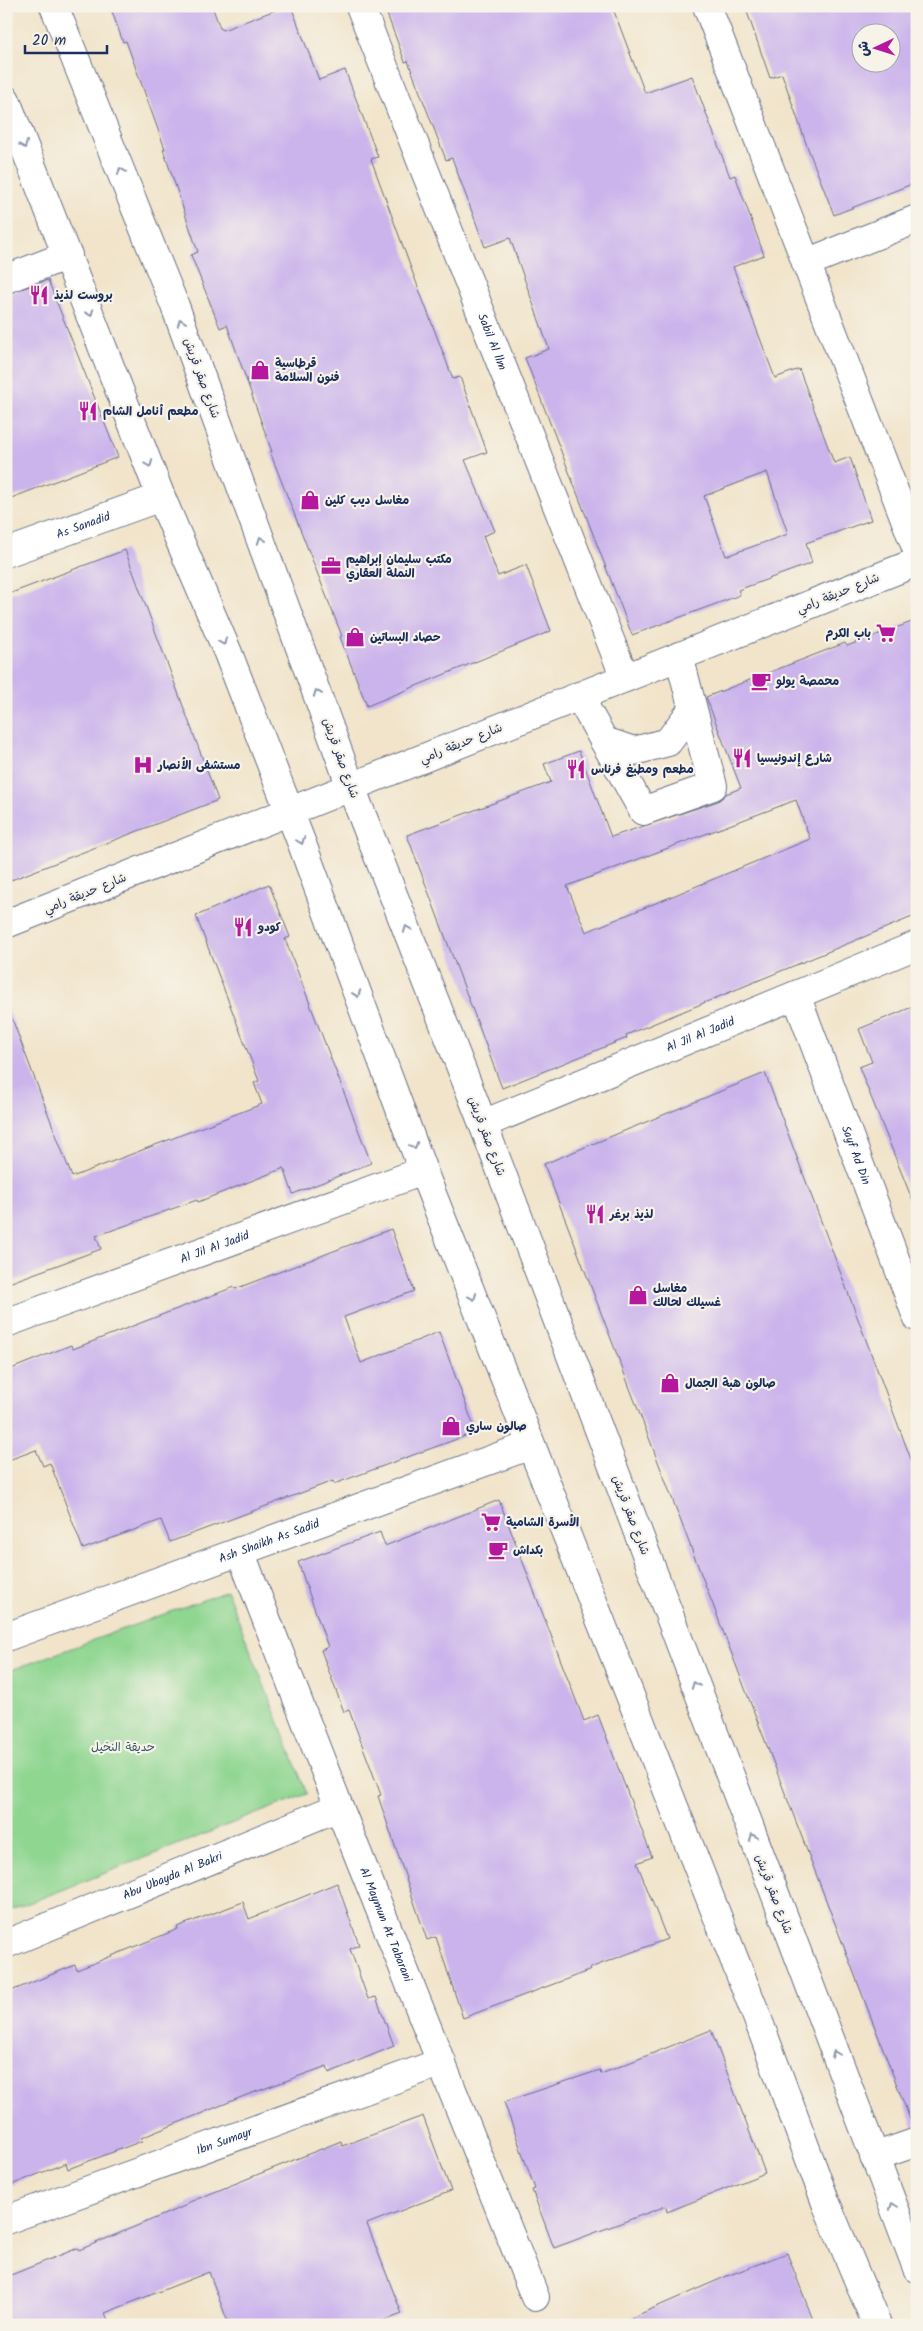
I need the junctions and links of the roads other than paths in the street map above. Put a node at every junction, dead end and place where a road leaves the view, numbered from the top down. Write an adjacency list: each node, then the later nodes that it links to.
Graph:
1 (54, 6): 18 (street, شارع صقر قريش, one-way to 1)
2 (360, 6): 14 (street, Sabil Al llm)
3 (707, 6): 7 (street)
4 (6, 100): 6 (street, one-way to 6)
5 (917, 219): 7 (street)
6 (68, 255): 8 (street); 9 (street, one-way to 9)
7 (806, 263): 10 (street)
8 (6, 279)
9 (161, 497): 11 (street, As Sanadid); 19 (street, one-way to 19)
10 (917, 550)
11 (6, 553)
12 (917, 562): 13 (street, شارع حديقة رامي)
13 (679, 656): 14 (street, شارع حديقة رامي); 16 (street)
14 (625, 678): 15 (street, شارع حديقة رامي)
15 (579, 696): 17 (street); 18 (street, شارع حديقة رامي)
16 (692, 710): 17 (street); 17 (street)
17 (604, 741)
18 (351, 787): 19 (street, شارع حديقة رامي); 23 (street, شارع صقر قريش, one-way to 18)
19 (289, 811): 20 (street, شارع حديقة رامي); 24 (street, one-way to 24)
20 (6, 924)
21 (917, 946): 22 (street, Al Jil Al Jadid)
22 (796, 994): 23 (street, Al Jil Al Jadid); 25 (street, Sayf Ad Din)
23 (483, 1124): 34 (street, شارع صقر قريش, one-way to 23)
24 (423, 1171): 26 (street, Al Jil Al Jadid); 27 (street, one-way to 27)
25 (915, 1308)
26 (6, 1323)
27 (531, 1445): 28 (street, Ash Shaikh As Sadid); 38 (street)
28 (240, 1551): 29 (street, Ash Shaikh As Sadid); 30 (street, Al Maymun At Tabarani)
29 (6, 1637)
30 (339, 1807): 31 (street, Abu Ubayda Al Bakri); 32 (street, Al Maymun At Tabarani)
31 (6, 1944)
32 (442, 2062): 35 (street, Ibn Sumayr); 37 (street, Al Maymun At Tabarani)
33 (917, 2142): 34 (street)
34 (874, 2158): 36 (street, شارع صقر قريش, one-way to 34)
35 (6, 2220)
36 (916, 2262)
37 (535, 2297)
38 (876, 2325)

